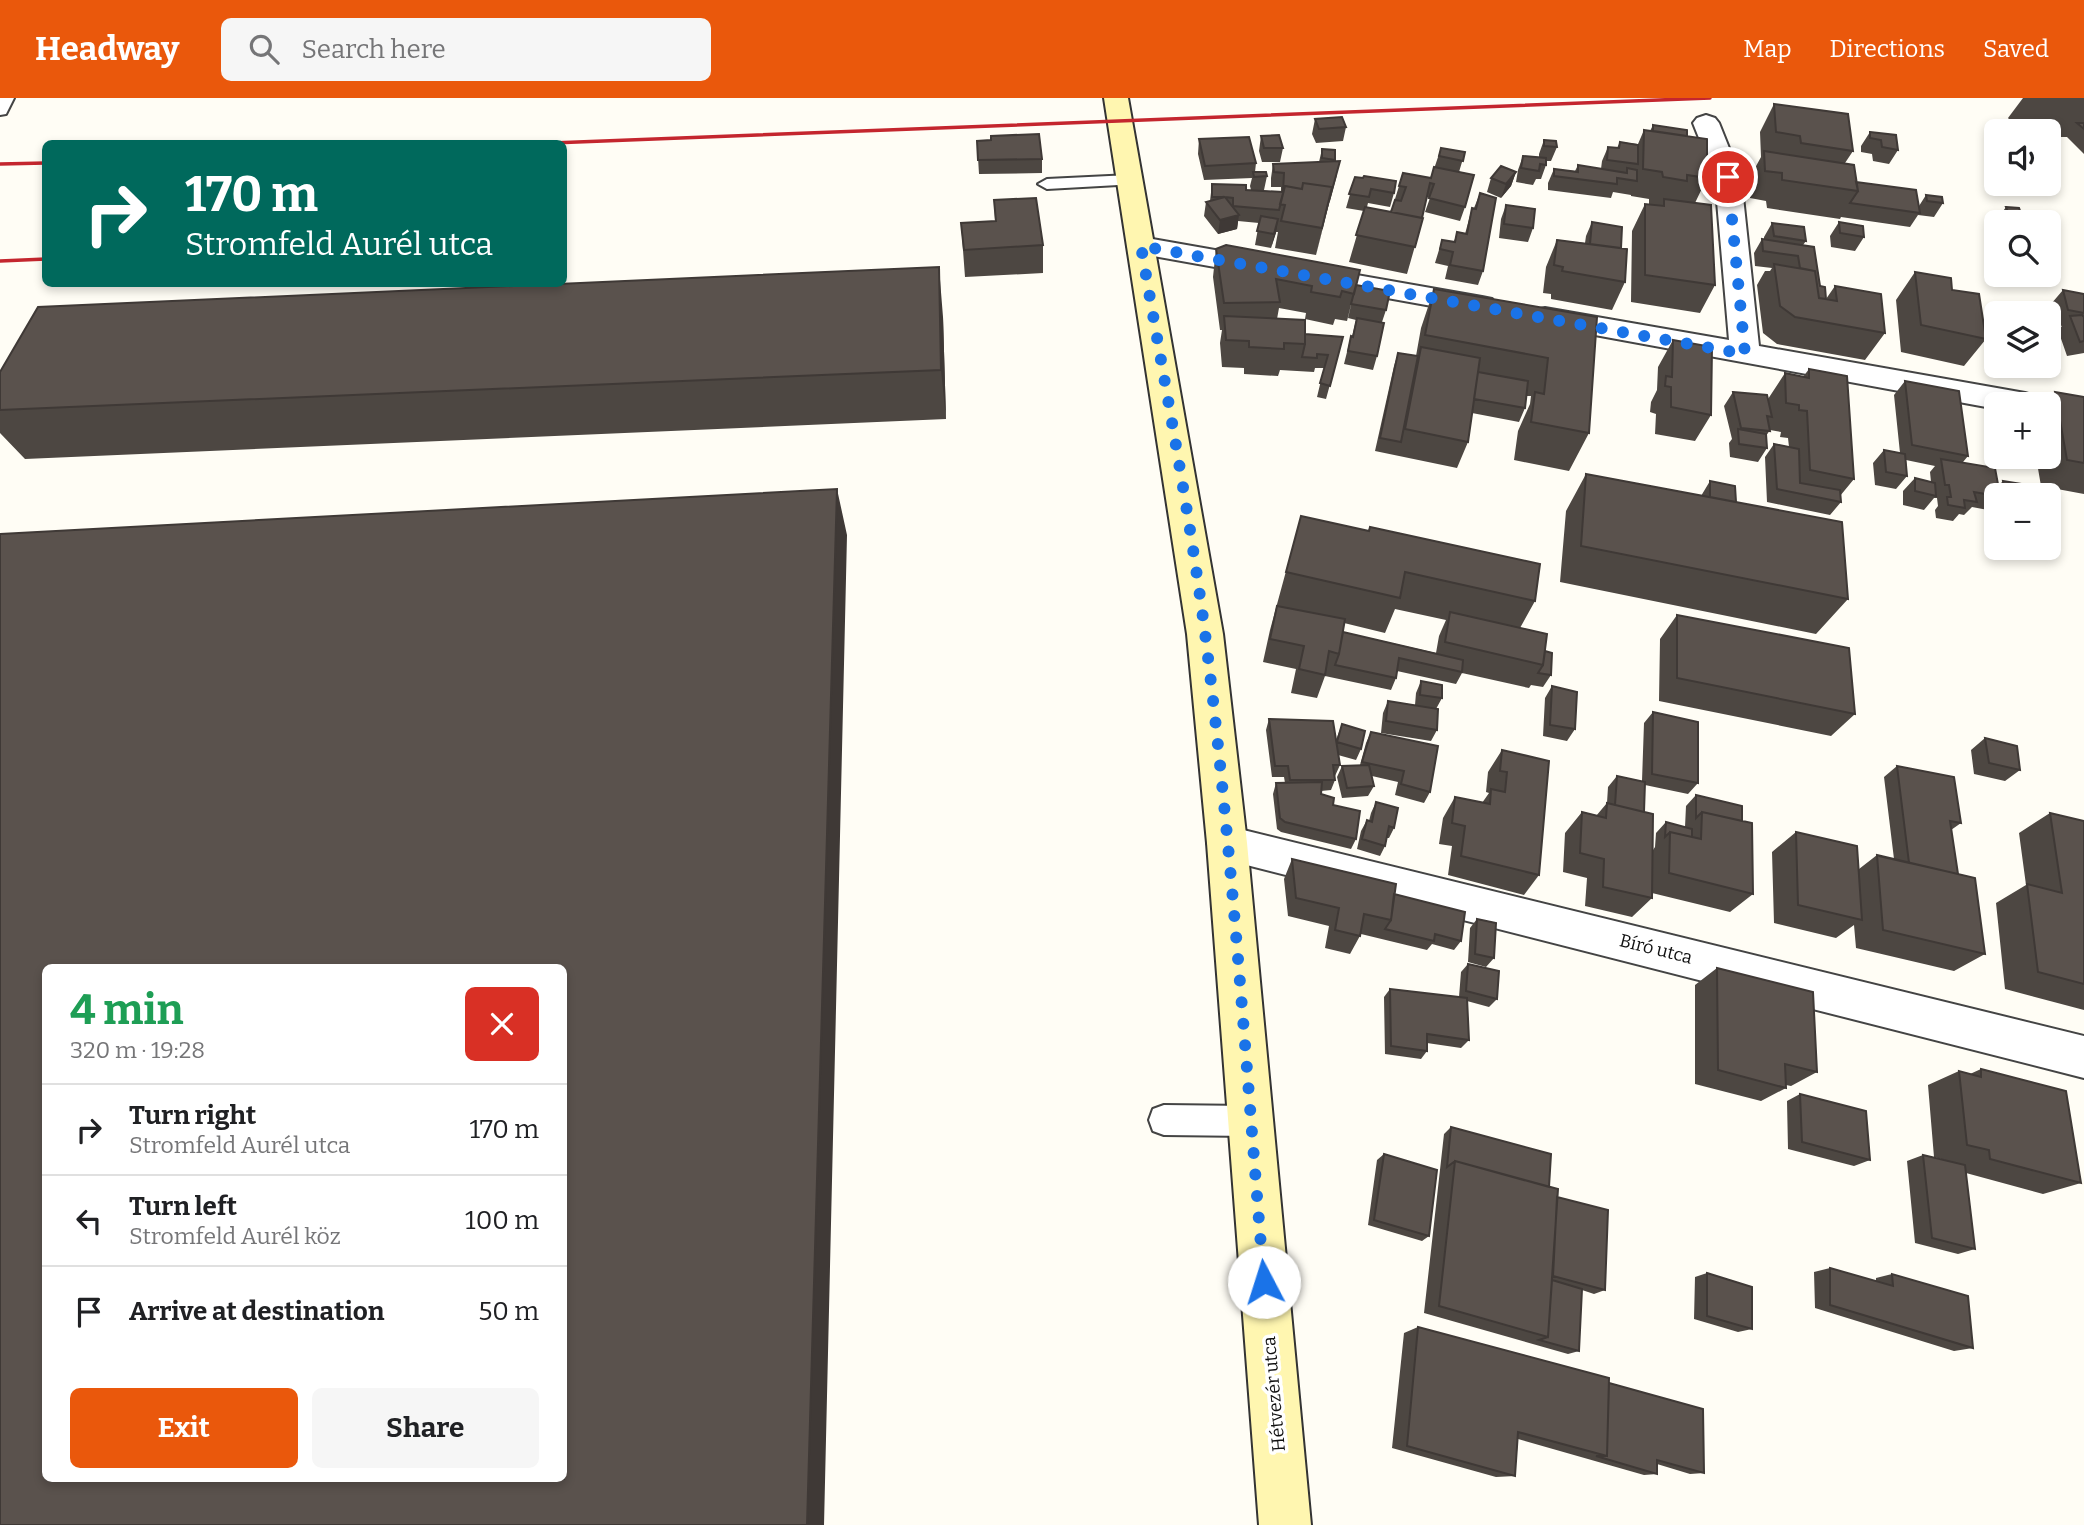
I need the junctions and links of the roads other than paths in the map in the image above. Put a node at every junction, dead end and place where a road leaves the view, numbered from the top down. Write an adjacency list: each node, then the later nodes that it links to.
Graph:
1 (6, 98): 3 (lane)
2 (1116, 98): 5 (street, Hétvezér utca)
3 (0, 110)
4 (1706, 123): 8 (street)
5 (1130, 180): 6 (lane); 7 (street, Hétvezér utca)
6 (1047, 184)
7 (1141, 246): 8 (street); 10 (street, Hétvezér utca)
8 (1745, 354): 9 (street)
9 (1984, 397)
10 (1227, 843): 11 (street, Bíró utca); 13 (street, Hétvezér utca)
11 (2084, 1058)
12 (1164, 1120): 13 (lane)
13 (1251, 1121): 14 (street, Hétvezér utca)
14 (1285, 1525)

